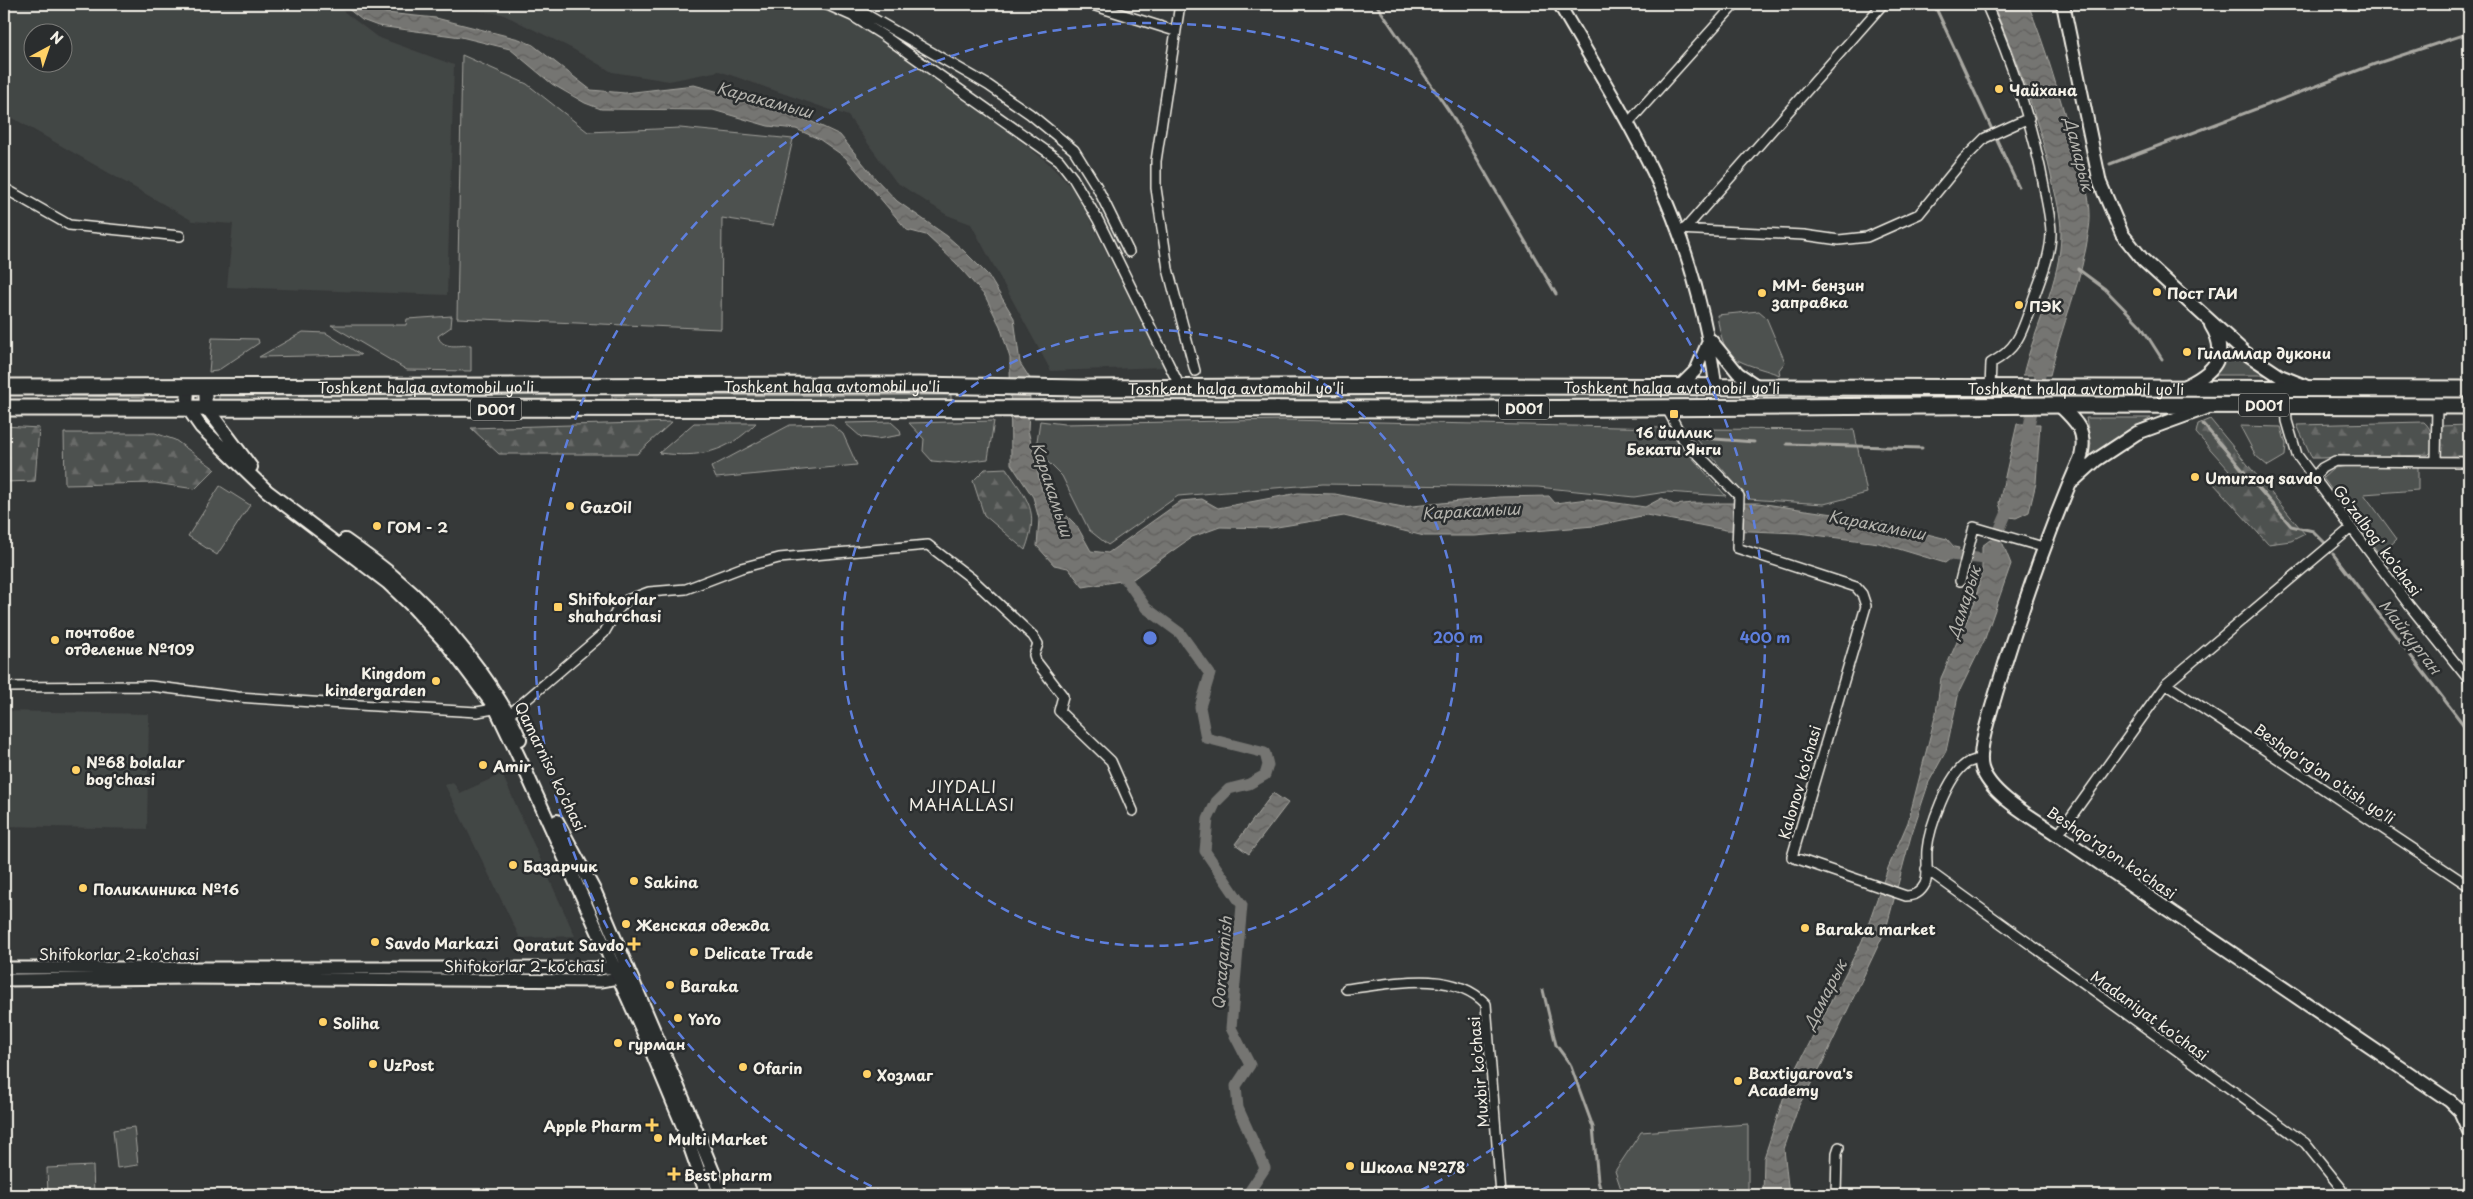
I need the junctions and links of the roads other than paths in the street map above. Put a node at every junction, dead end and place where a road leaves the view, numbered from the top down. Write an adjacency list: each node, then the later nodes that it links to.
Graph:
1 (825, 4): 26 (street)
2 (848, 4): 16 (street)
3 (1089, 4): 10 (street)
4 (1180, 4): 10 (street)
5 (1559, 4): 12 (street)
6 (1735, 4): 12 (street)
7 (1883, 4): 14 (street)
8 (1986, 4): 11 (street)
9 (2063, 4): 17 (main road)
10 (1175, 31): 19 (street)
11 (2029, 118): 14 (street); 30 (street)
12 (1628, 123): 14 (street)
13 (4, 188): 15 (street)
14 (1681, 229): 18 (street)
15 (180, 236)
16 (1129, 252)
17 (2206, 319): 31 (main road); 32 (main road)
18 (1710, 338): 27 (street); 28 (street); 29 (street)
19 (1195, 371)
20 (596, 385): 25 (highway, Toshkent halqa avtomobil yo'li / D001); 26 (highway, Toshkent halqa avtomobil yo'li / D001); 47 (highway)
21 (1478, 386): 26 (highway, Toshkent halqa avtomobil yo'li / D001); 27 (highway, Toshkent halqa avtomobil yo'li / D001); 48 (highway)
22 (4, 387): 23 (highway, Toshkent halqa avtomobil yo'li / D001)
23 (57, 387): 24 (highway, Toshkent halqa avtomobil yo'li / D001); 46 (highway)
24 (188, 387): 25 (highway, Toshkent halqa avtomobil yo'li / D001); 41 (main road)
25 (205, 387): 42 (main road)
26 (1180, 387)
27 (1680, 387): 28 (highway, Toshkent halqa avtomobil yo'li / D001)
28 (1716, 387): 29 (highway, Toshkent halqa avtomobil yo'li / D001); 44 (highway)
29 (1759, 387): 30 (highway, Toshkent halqa avtomobil yo'li / D001)
30 (1996, 388): 31 (highway, Toshkent halqa avtomobil yo'li / D001)
31 (2180, 388): 32 (highway, Toshkent halqa avtomobil yo'li / D001)
32 (2313, 389): 33 (highway, Toshkent halqa avtomobil yo'li / D001)
33 (2403, 389): 34 (highway, Toshkent halqa avtomobil yo'li / D001); 38 (highway)
34 (2469, 389)
35 (2059, 405): 36 (highway, Toshkent halqa avtomobil yo'li / D001); 44 (highway, Toshkent halqa avtomobil yo'li / D001); 52 (main road)
36 (2214, 405): 37 (highway, Toshkent halqa avtomobil yo'li / D001); 52 (main road)
37 (2286, 406): 38 (highway, Toshkent halqa avtomobil yo'li / D001); 51 (street, Go'zalbog' ko'chasi)
38 (2402, 406): 39 (highway, Toshkent halqa avtomobil yo'li / D001)
39 (2437, 406): 40 (highway, Toshkent halqa avtomobil yo'li / D001); 49 (street)
40 (2469, 406)
41 (187, 407): 42 (highway, Toshkent halqa avtomobil yo'li / D001); 46 (highway, Toshkent halqa avtomobil yo'li / D001); 56 (main road, Qamarniso ko'chasi)
42 (206, 407): 47 (highway, Toshkent halqa avtomobil yo'li / D001); 56 (main road, Qamarniso ko'chasi)
43 (1666, 407): 44 (highway, Toshkent halqa avtomobil yo'li / D001); 48 (highway, Toshkent halqa avtomobil yo'li / D001); 64 (street, Kalonov ko'chasi)
44 (1717, 407)
45 (4, 408): 46 (highway, Toshkent halqa avtomobil yo'li / D001)
46 (57, 408)
47 (596, 409): 48 (highway, Toshkent halqa avtomobil yo'li / D001)
48 (1477, 409)
49 (2436, 461): 50 (street); 51 (street)
50 (2469, 462)
51 (2314, 477): 53 (street, Go'zalbog' ko'chasi)
52 (2070, 483): 54 (main road)
53 (2351, 528): 57 (street, Go'zalbog' ko'chasi); 58 (street)
54 (2043, 547): 55 (street); 61 (main road)
55 (1960, 581)
56 (450, 640): 60 (main road, Qamarniso ko'chasi)
57 (2469, 680)
58 (2166, 684): 63 (street); 65 (street, Beshqo'rg'on o'tish yo'li)
59 (4, 688): 60 (street)
60 (503, 713): 62 (street); 67 (main road, Qamarniso ko'chasi)
61 (1981, 758): 63 (main road, Beshqo'rg'on ko'chasi); 64 (street, Kalonov ko'chasi)
62 (1133, 811)
63 (2058, 835): 70 (main road, Beshqo'rg'on ko'chasi)
64 (1926, 869): 77 (street, Madaniyat ko'chasi)
65 (2469, 886)
66 (4, 968): 67 (street, Shifokorlar 2-ko'chasi)
67 (619, 971): 68 (street, Shifokorlar 2-ko'chasi); 73 (main road, Qamarniso ko'chasi); 74 (main road, Qamarniso ko'chasi)
68 (4, 980)
69 (1346, 989): 75 (street, Muxbir ko'chasi)
70 (2465, 1107): 71 (main road, Beshqo'rg'on ko'chasi)
71 (2469, 1131)
72 (1839, 1147): 76 (street)
73 (707, 1195)
74 (720, 1195)
75 (1501, 1195)
76 (1836, 1195)
77 (2343, 1195)

